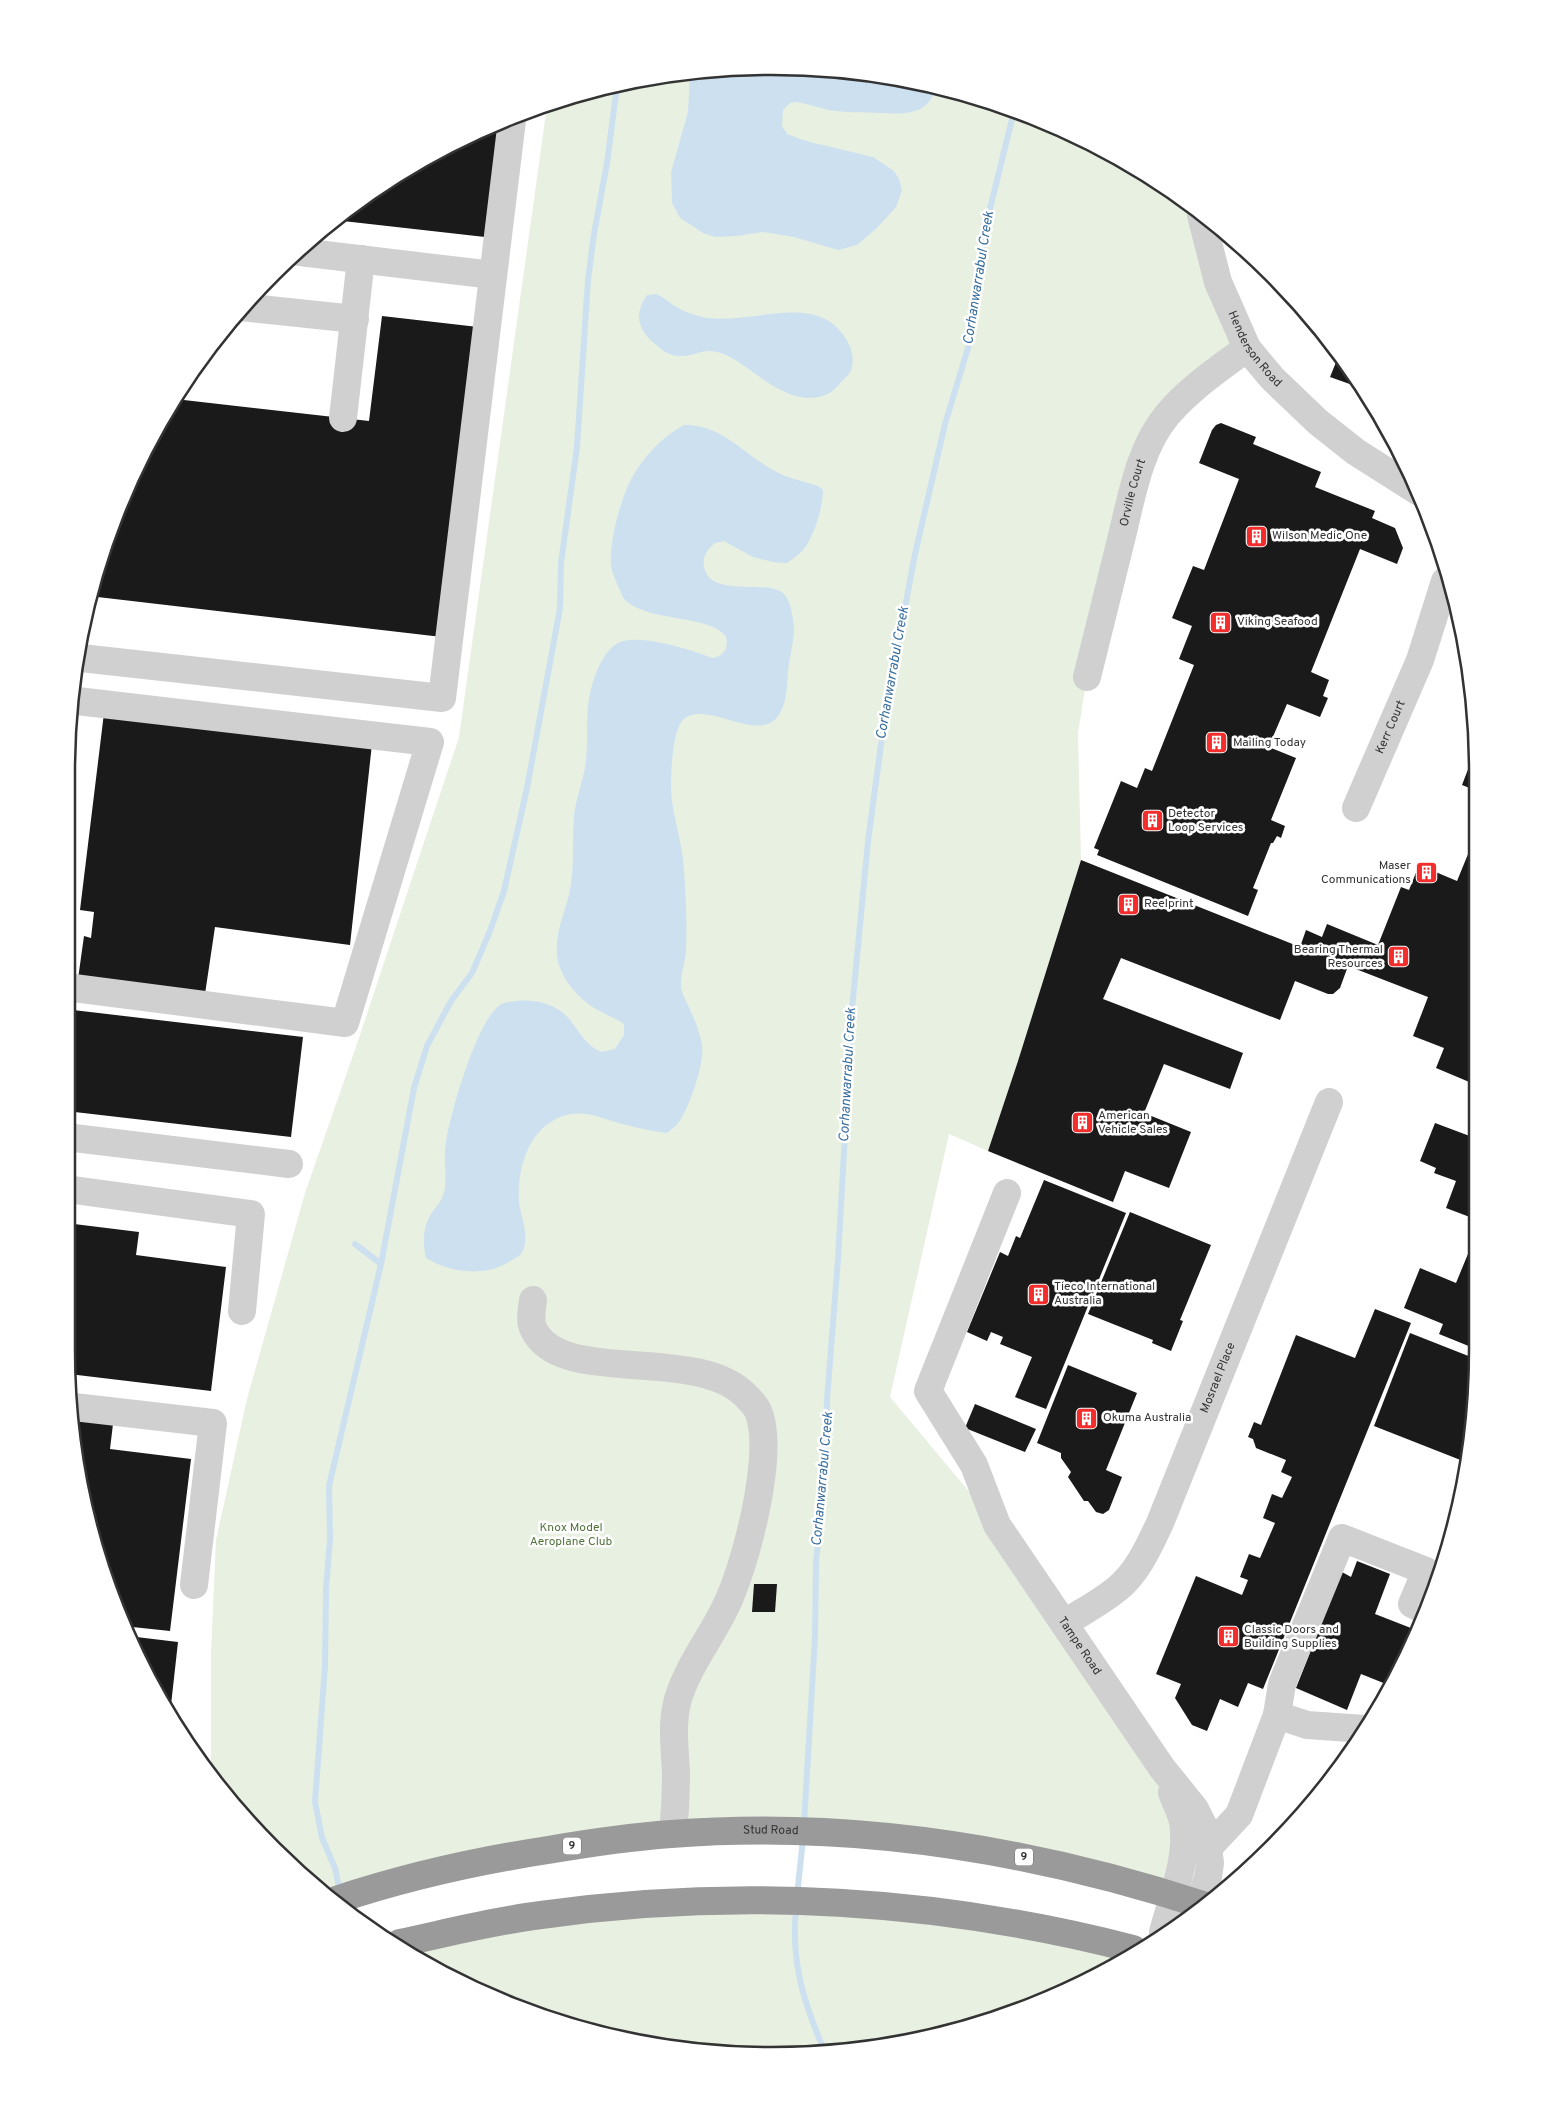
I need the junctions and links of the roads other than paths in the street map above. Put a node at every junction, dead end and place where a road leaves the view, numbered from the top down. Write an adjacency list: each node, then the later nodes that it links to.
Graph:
1 (511, 126): 5 (street)
2 (1204, 225): 8 (street, Henderson Road)
3 (307, 253): 4 (street)
4 (361, 259): 5 (street); 7 (street)
5 (493, 275): 16 (street)
6 (252, 308): 7 (street)
7 (355, 319): 9 (street)
8 (1247, 348): 10 (street, Henderson Road); 17 (street, Orville Court)
9 (343, 418)
10 (1356, 452): 11 (street, Henderson Road); 12 (street, Henderson Road)
11 (1396, 462)
12 (1406, 484)
13 (1443, 586): 15 (street, Kerr Court)
14 (1448, 606): 15 (street, Kerr Court)
15 (1424, 648): 19 (street, Kerr Court)
16 (85, 658)
17 (1087, 677)
18 (79, 701): 20 (street)
19 (1356, 808)
20 (75, 988)
21 (1329, 1102): 31 (street, Mosrael Place)
22 (75, 1138): 23 (street)
23 (289, 1164)
24 (75, 1190): 27 (street)
25 (1007, 1193): 31 (street, Tampe Road)
26 (533, 1300): 35 (street)
27 (242, 1311)
28 (77, 1408): 29 (street)
29 (194, 1585)
30 (1420, 1607): 32 (street)
31 (1065, 1624): 34 (street, Tampe Road)
32 (1277, 1715): 33 (street); 36 (street)
33 (1358, 1728)
34 (1162, 1768): 36 (street, Tampe Road); 37 (street, Tampe Road)
35 (673, 1834): 37 (highway, Stud Road / 9); 38 (highway, Stud Road / 9)
36 (1209, 1847): 39 (street, Tampe Road)
37 (1173, 1895): 40 (highway, Stud Road / 9); 41 (street, Tampe Road)
38 (349, 1896)
39 (1203, 1897)
40 (1194, 1905)
41 (1165, 1926)
42 (404, 1942): 43 (highway)
43 (1129, 1948)

